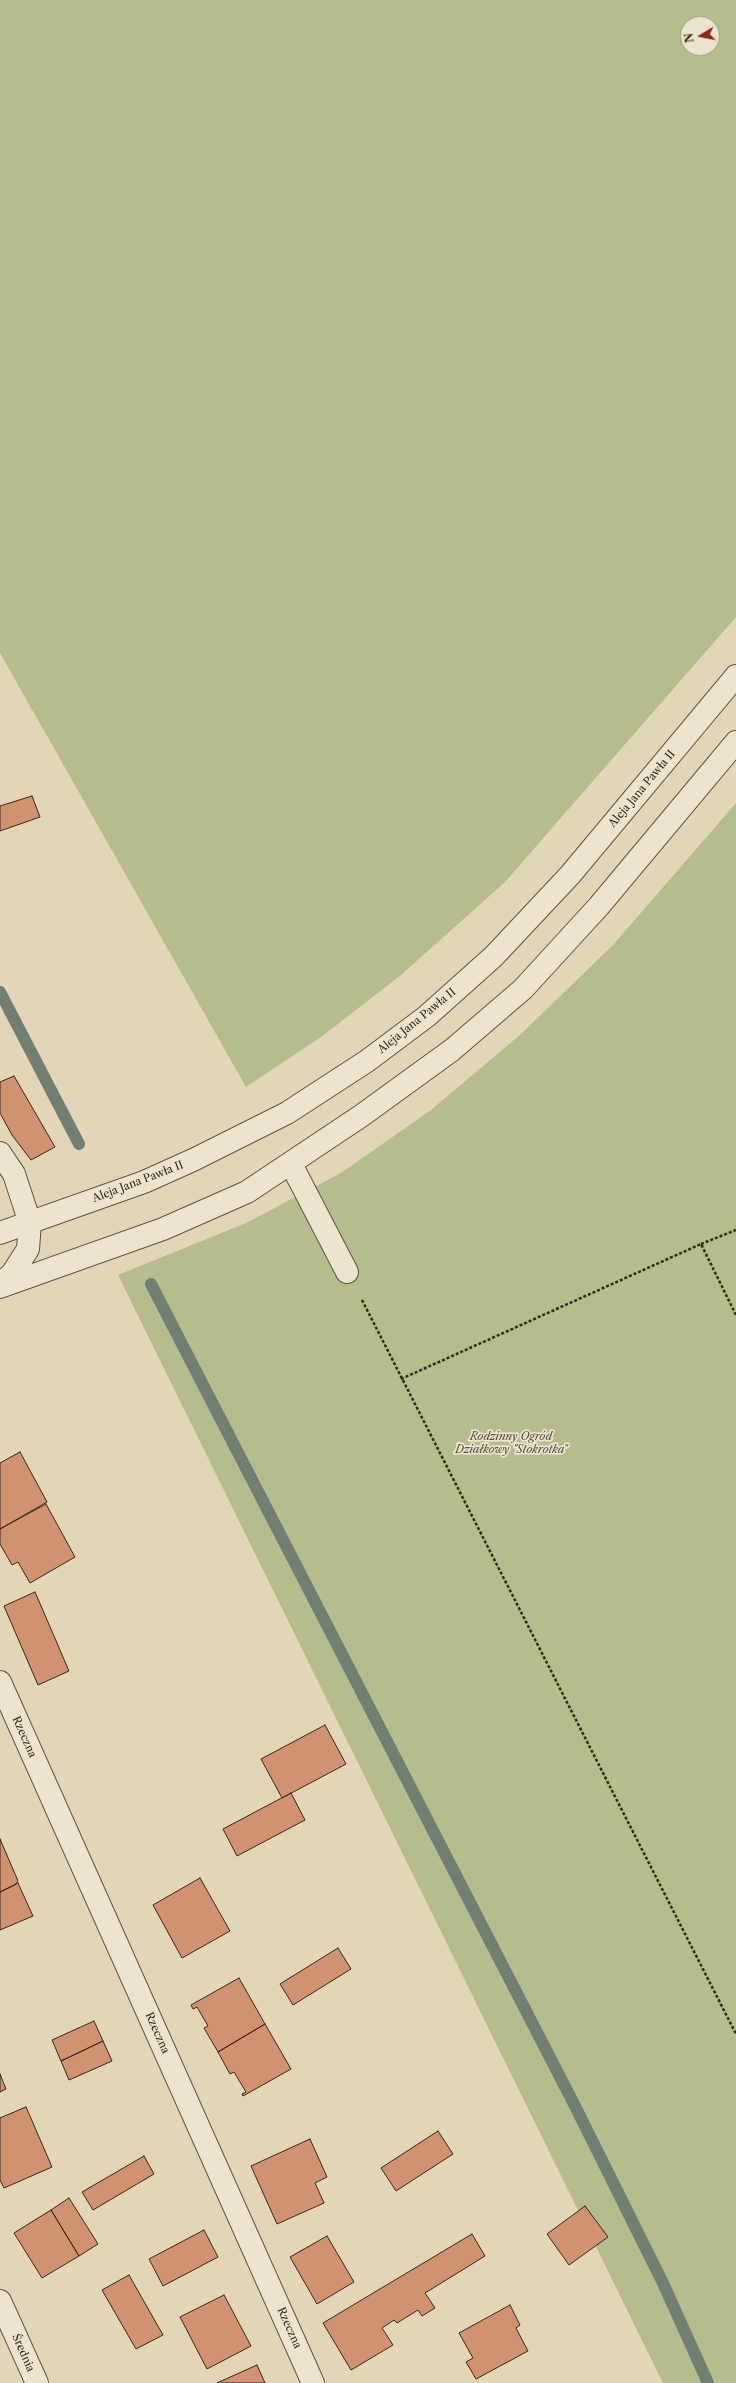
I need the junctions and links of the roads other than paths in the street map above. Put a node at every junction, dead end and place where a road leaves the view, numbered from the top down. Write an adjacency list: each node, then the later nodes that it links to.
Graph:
1 (736, 676): 5 (street, Aleja Jana Pawła II)
2 (736, 742): 4 (street)
3 (0, 1153): 5 (street)
4 (291, 1164): 7 (street); 9 (street)
5 (30, 1223): 6 (street, Aleja Jana Pawła II); 8 (street)
6 (0, 1233)
7 (348, 1272)
8 (0, 1284)
9 (0, 1287)
10 (0, 1682): 13 (street, Rzeczna)
11 (0, 2301): 12 (street, Średnia)
12 (37, 2383)
13 (313, 2383)

